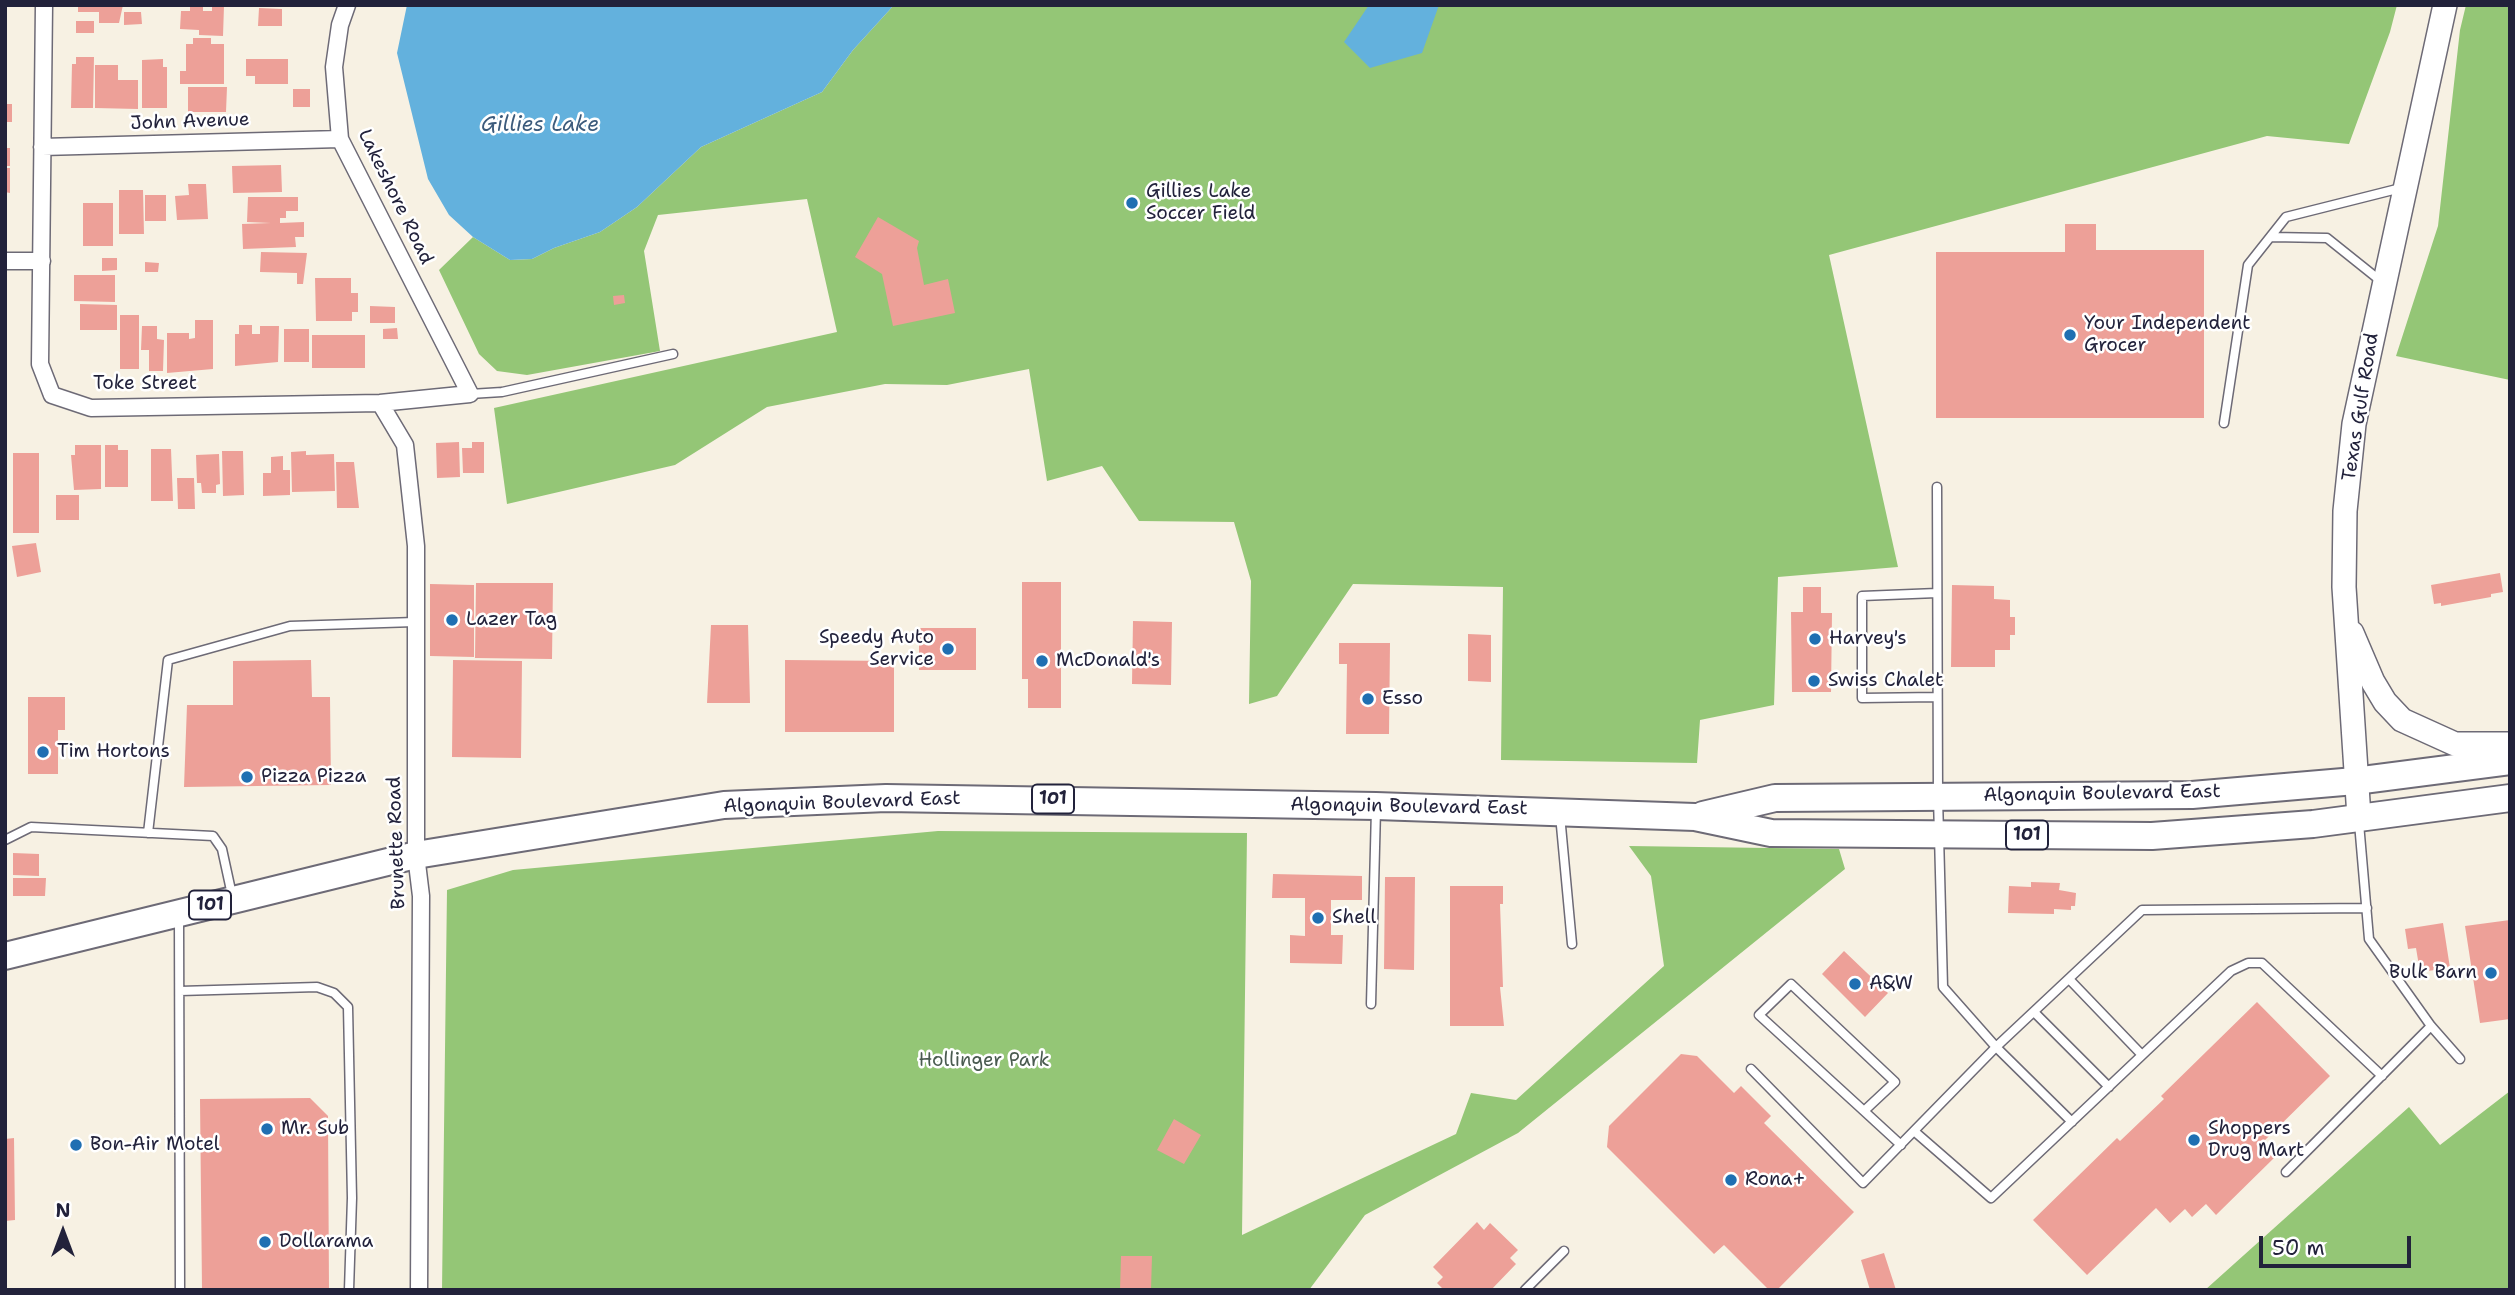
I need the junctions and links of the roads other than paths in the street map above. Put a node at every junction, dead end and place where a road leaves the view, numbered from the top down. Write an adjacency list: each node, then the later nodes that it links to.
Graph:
1 (44, 5): 5 (street, Toke Street)
2 (347, 5): 4 (street, Lakeshore Road)
3 (2445, 5): 6 (main road, Texas Gulf Road)
4 (340, 139): 5 (street, John Avenue); 12 (street, Lakeshore Road)
5 (42, 148): 9 (street, Toke Street)
6 (2403, 188): 7 (lane); 10 (main road, Texas Gulf Road)
7 (2272, 237): 10 (lane); 14 (lane)
8 (5, 261): 9 (street)
9 (42, 261): 13 (street, Toke Street)
10 (2383, 283): 18 (main road, Texas Gulf Road)
11 (673, 354): 12 (lane)
12 (470, 394): 13 (street)
13 (380, 403): 17 (street, Brunette Road)
14 (2224, 423)
15 (1937, 487): 16 (lane)
16 (1937, 593): 19 (lane); 19 (lane)
17 (415, 622): 29 (lane); 32 (street, Brunette Road)
18 (2346, 625): 20 (main road); 22 (main road, Texas Gulf Road)
19 (1937, 697): 23 (lane)
20 (2510, 744)
21 (2510, 761): 22 (main road, Algonquin Boulevard East / 101)
22 (2355, 781): 23 (main road, Algonquin Boulevard East / 101); 28 (main road, Texas Gulf Road)
23 (1938, 797): 27 (main road, Algonquin Boulevard East / 101); 30 (lane)
24 (2510, 798): 28 (main road, Algonquin Boulevard East / 101)
25 (1376, 806): 26 (main road, Algonquin Boulevard East / 101); 32 (main road, Algonquin Boulevard East / 101); 40 (lane)
26 (1560, 812): 27 (main road, Algonquin Boulevard East / 101); 36 (lane)
27 (1695, 817): 30 (main road, Algonquin Boulevard East / 101)
28 (2359, 817): 30 (main road, Algonquin Boulevard East / 101); 34 (lane)
29 (148, 833): 31 (lane); 33 (lane)
30 (1939, 834): 43 (lane)
31 (5, 839)
32 (416, 855): 33 (main road, Algonquin Boulevard East / 101); 57 (street, Brunette Road)
33 (233, 899): 35 (main road, Algonquin Boulevard East / 101)
34 (2367, 908): 38 (lane); 42 (lane)
35 (179, 912): 37 (main road, Algonquin Boulevard East / 101); 39 (lane)
36 (1572, 944)
37 (5, 956)
38 (2069, 979): 41 (lane); 44 (lane)
39 (180, 991): 55 (lane); 56 (lane)
40 (1371, 1004)
41 (2034, 1012): 43 (lane); 48 (lane)
42 (2431, 1026): 45 (lane); 47 (lane)
43 (1997, 1047): 50 (lane); 51 (lane)
44 (2142, 1055): 47 (lane); 48 (lane)
45 (2460, 1059)
46 (1751, 1069): 52 (lane)
47 (2382, 1076): 53 (lane)
48 (2109, 1087): 50 (lane)
49 (1864, 1111): 49 (lane); 52 (lane)
50 (2072, 1122): 51 (lane)
51 (1914, 1131): 52 (lane)
52 (1901, 1145)
53 (2286, 1172)
54 (1564, 1251): 58 (lane)
55 (180, 1290)
56 (349, 1290)
57 (419, 1290)
58 (1525, 1290)

